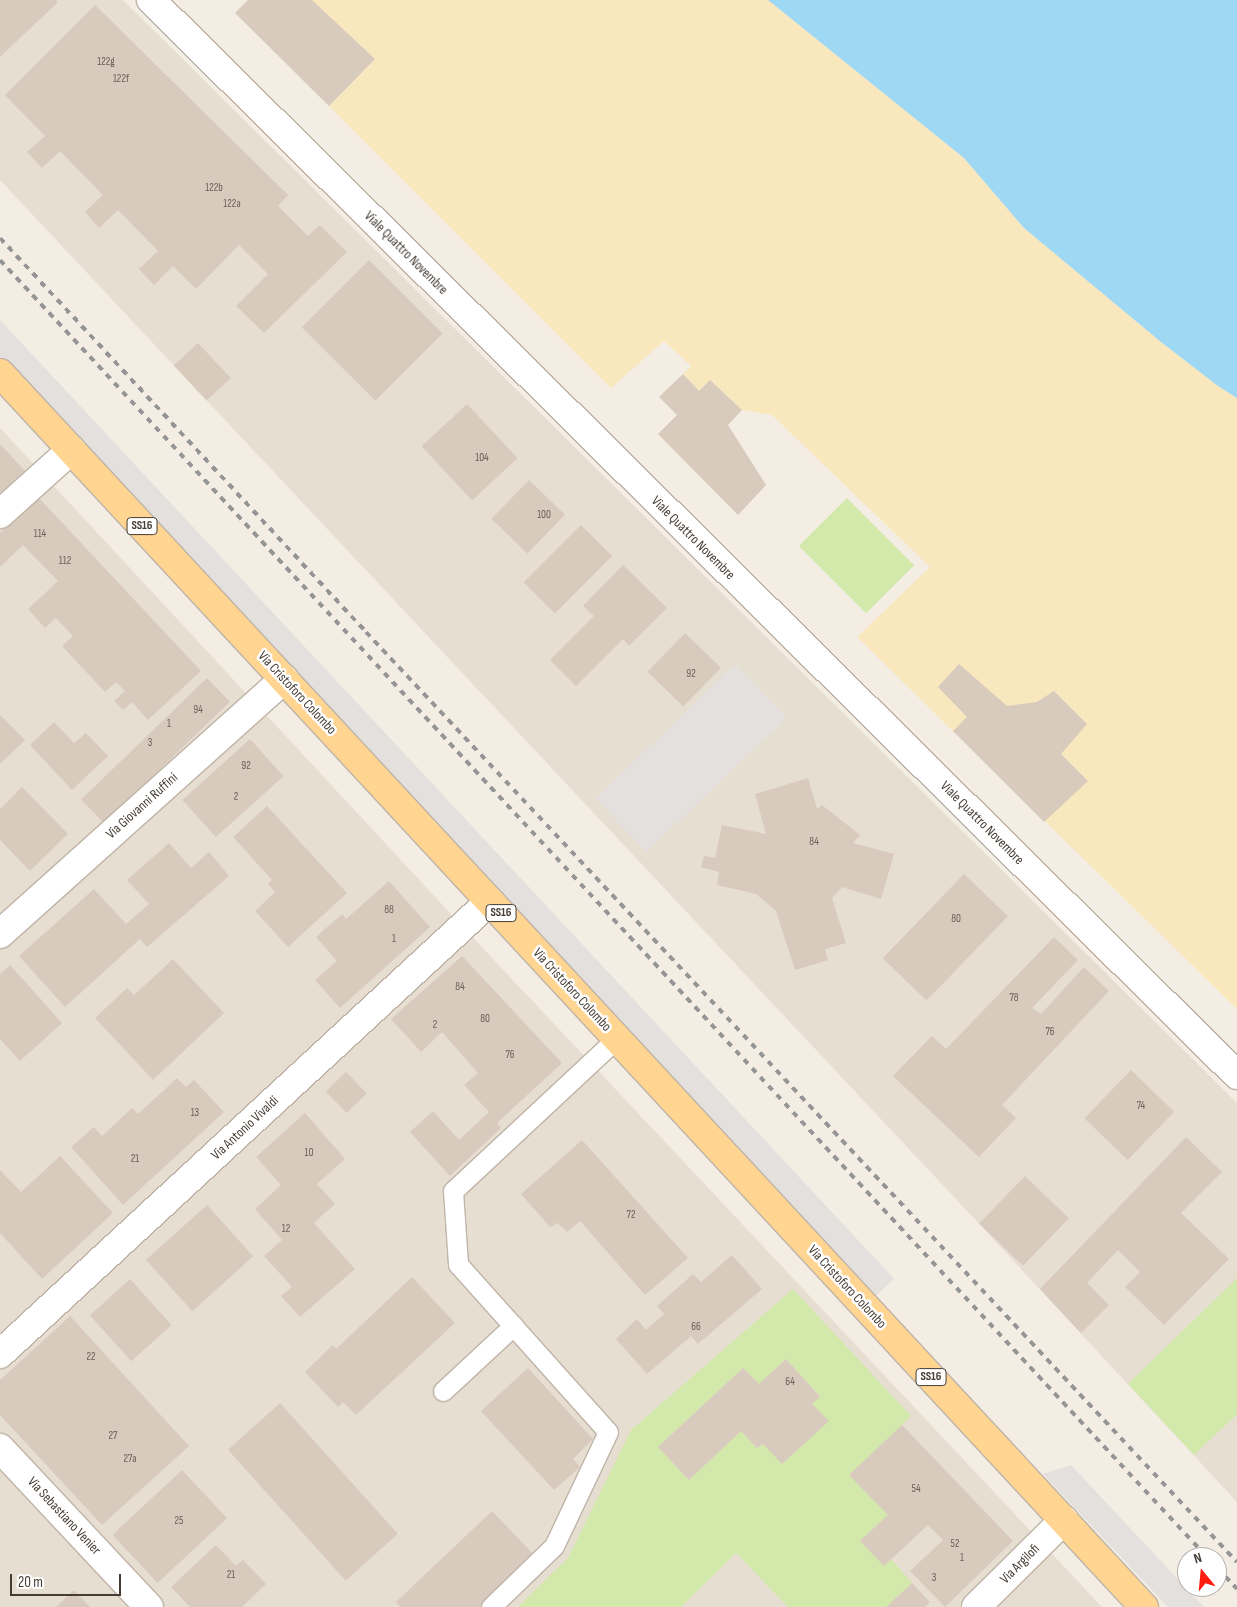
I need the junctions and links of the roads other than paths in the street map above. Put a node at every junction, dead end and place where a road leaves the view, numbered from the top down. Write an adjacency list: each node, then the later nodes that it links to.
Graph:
1 (152, 0): 9 (street, Viale Quattro Novembre)
2 (0, 373): 3 (main road, Via Cristoforo Colombo / SS16)
3 (71, 450): 4 (street); 5 (main road, Via Cristoforo Colombo / SS16)
4 (0, 514)
5 (284, 679): 6 (main road, Via Cristoforo Colombo / SS16); 7 (street, Via Giovanni Ruffini)
6 (490, 901): 8 (main road, Via Cristoforo Colombo / SS16); 11 (street, Via Antonio Vivaldi)
7 (0, 934)
8 (617, 1038): 10 (lane); 14 (main road, Via Cristoforo Colombo / SS16)
9 (1237, 1075)
10 (513, 1326): 12 (lane); 16 (lane)
11 (0, 1354)
12 (443, 1391)
13 (0, 1448): 15 (street, Via Sebastiano Venier)
14 (1064, 1520): 17 (street, Via Argilofi); 18 (main road, Via Cristoforo Colombo / SS16)
15 (150, 1607)
16 (491, 1607)
17 (976, 1607)
18 (1144, 1607)

